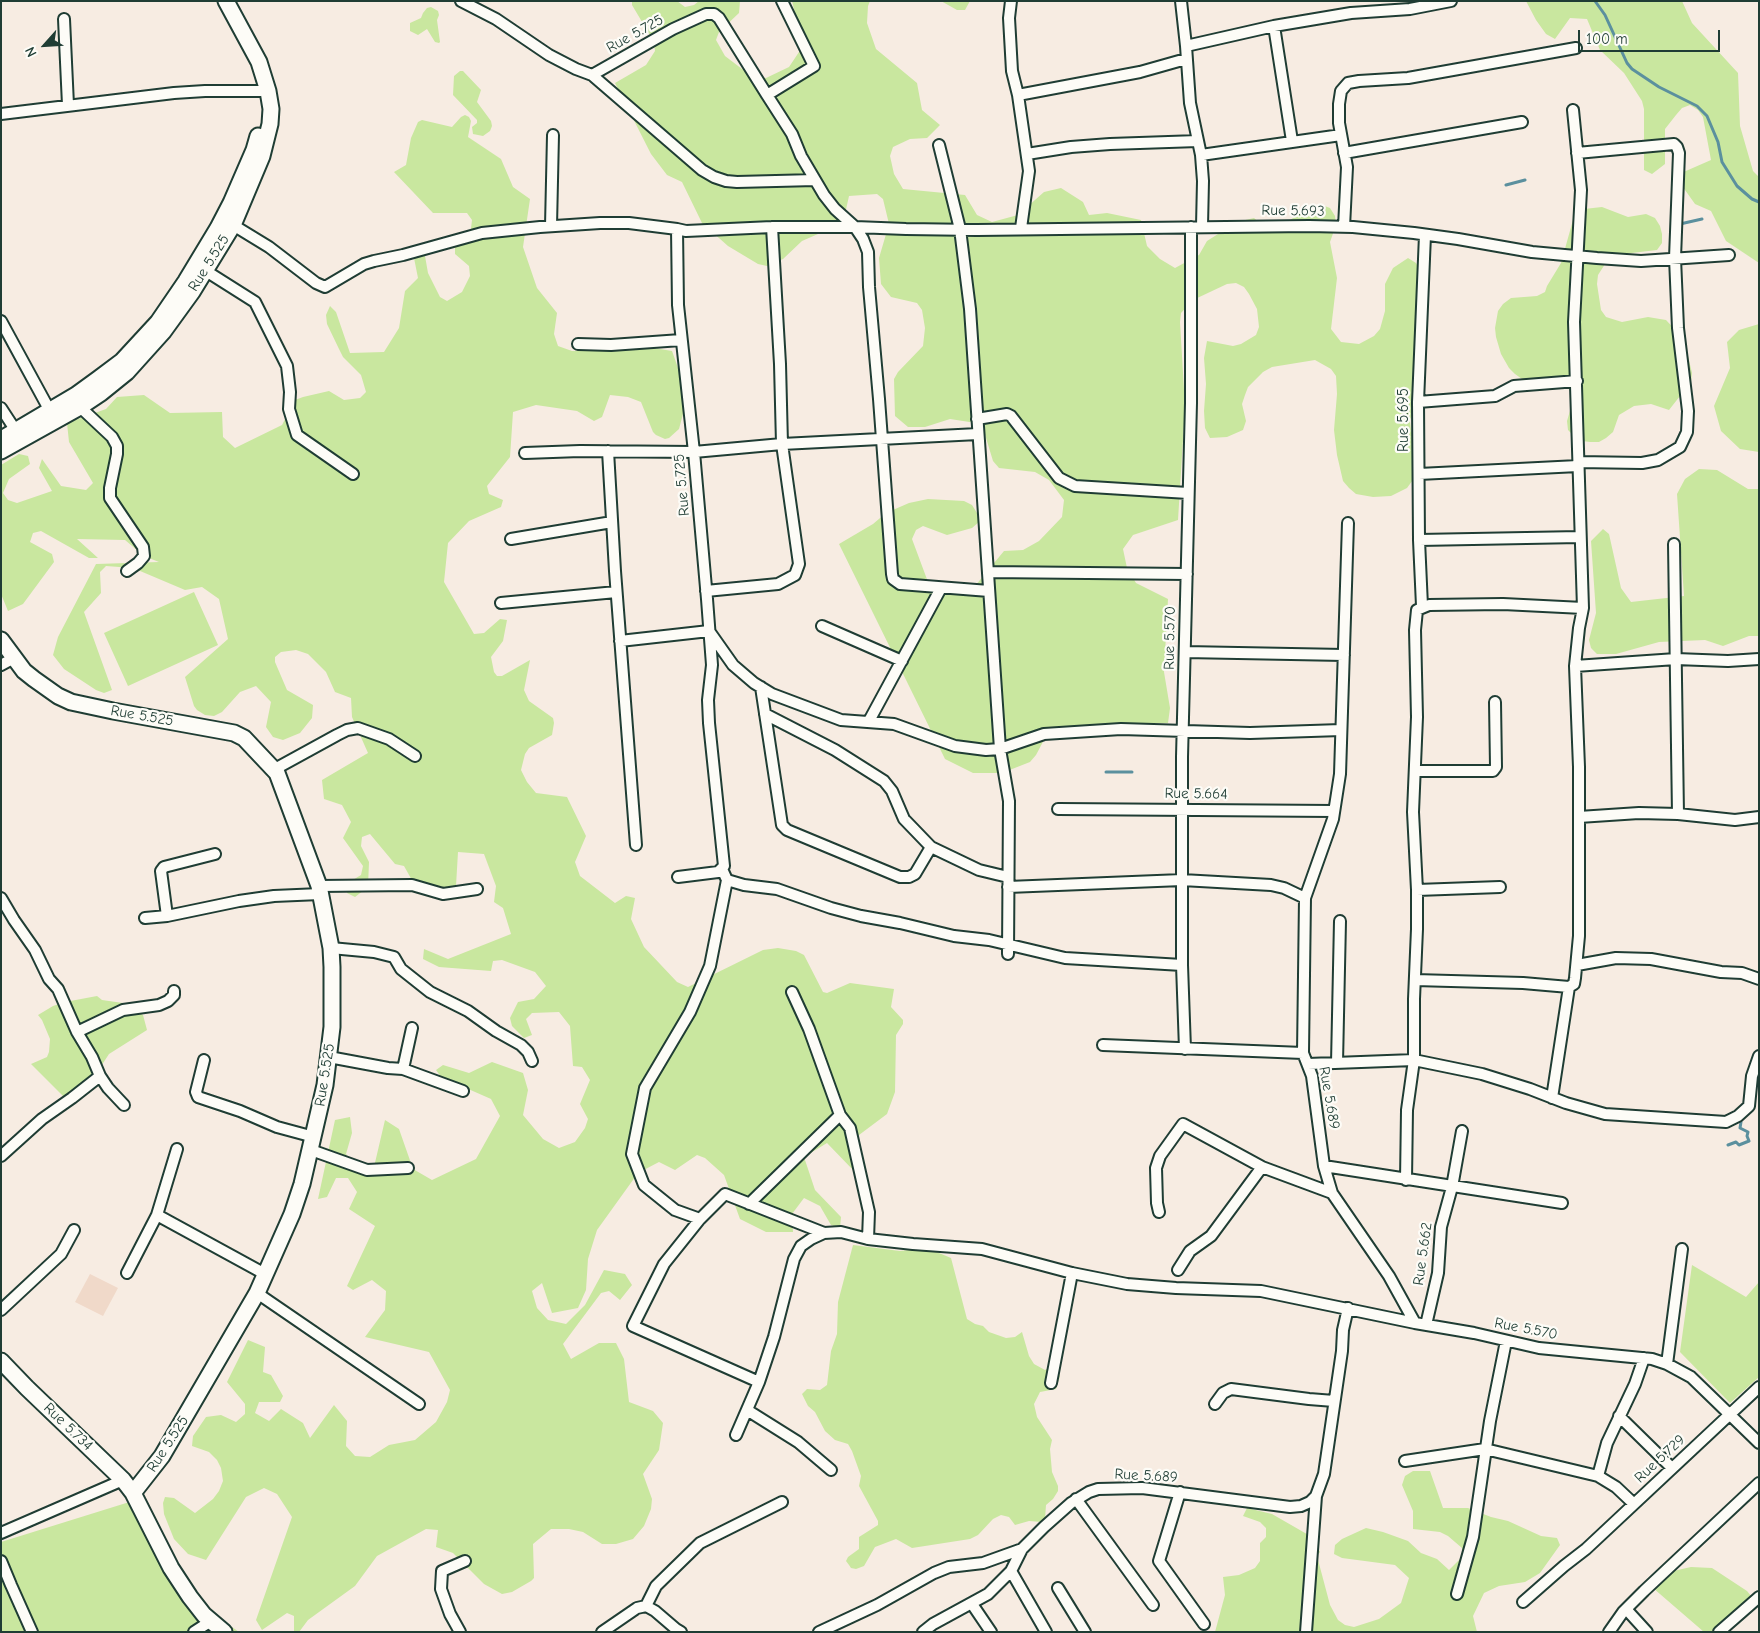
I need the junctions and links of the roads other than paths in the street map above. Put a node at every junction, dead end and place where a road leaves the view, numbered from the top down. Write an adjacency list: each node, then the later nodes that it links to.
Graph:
1 (215, 1): 14 (street, Rue 5.525)
2 (226, 1): 31 (street, Rue 5.525)
3 (461, 1): 13 (street)
4 (782, 1): 16 (street)
5 (1012, 1): 15 (street)
6 (1182, 1): 10 (street, Rue 5.570)
7 (1450, 1): 9 (street)
8 (64, 19): 17 (street)
9 (1274, 26): 10 (street); 24 (street)
10 (1186, 46): 12 (street, Rue 5.570)
11 (1576, 48): 22 (street)
12 (1186, 59): 15 (street); 23 (street, Rue 5.570)
13 (592, 75): 16 (street, Rue 5.725); 30 (street)
14 (260, 91): 17 (street); 52 (street, Rue 5.525)
15 (1018, 94): 28 (street)
16 (767, 95): 30 (street, Rue 5.725)
17 (68, 105): 19 (street)
18 (1573, 110): 27 (street)
19 (1, 114)
20 (1522, 122): 26 (street)
21 (553, 135): 32 (street)
22 (1341, 135): 24 (street); 26 (street)
23 (1198, 141): 28 (street); 29 (street, Rue 5.570)
24 (1292, 141): 29 (street)
25 (939, 145): 39 (street)
26 (1344, 153): 36 (street)
27 (1577, 153): 41 (street); 43 (street)
28 (1027, 154): 37 (street)
29 (1201, 155): 35 (street, Rue 5.570)
30 (815, 180): 34 (street, Rue 5.725)
31 (233, 225): 32 (street); 44 (street, Rue 5.525)
32 (551, 226): 38 (street)
33 (772, 227): 34 (street); 38 (street); 58 (street)
34 (855, 227): 39 (street, Rue 5.693); 56 (street, Rue 5.725)
35 (1197, 227): 36 (street, Rue 5.693); 37 (street, Rue 5.693); 66 (street, Rue 5.570)
36 (1344, 227): 40 (street, Rue 5.693)
37 (1021, 228): 39 (street, Rue 5.693)
38 (676, 229): 46 (street, Rue 5.725)
39 (960, 229): 53 (street)
40 (1425, 235): 41 (street, Rue 5.693); 49 (street, Rue 5.695)
41 (1576, 255): 43 (street, Rue 5.693); 48 (street)
42 (1729, 255): 43 (street, Rue 5.693)
43 (1675, 258): 63 (street)
44 (206, 271): 50 (street, Rue 5.525); 64 (street)
45 (1, 321): 52 (street)
46 (681, 340): 47 (street); 61 (street, Rue 5.725)
47 (578, 344)
48 (1576, 381): 49 (street); 63 (street)
49 (1418, 402): 65 (street, Rue 5.695)
50 (80, 407): 59 (street, Rue 5.525); 73 (street)
51 (1, 408): 54 (street)
52 (50, 411): 54 (street, Rue 5.525)
53 (977, 420): 55 (street); 66 (street)
54 (16, 431): 57 (street, Rue 5.525)
55 (978, 434): 56 (street); 74 (street)
56 (882, 438): 58 (street); 76 (street, Rue 5.725)
57 (1, 440)
58 (782, 444): 61 (street); 77 (street)
59 (1, 451)
60 (608, 451): 61 (street); 62 (street); 67 (street)
61 (694, 452): 77 (street, Rue 5.725)
62 (525, 453)
63 (1578, 464): 65 (street); 69 (street)
64 (353, 474)
65 (1419, 474): 71 (street, Rue 5.695)
66 (1188, 493): 75 (street, Rue 5.570)
67 (612, 522): 70 (street); 79 (street)
68 (1348, 523): 88 (street)
69 (1580, 537): 71 (street); 82 (street)
70 (510, 539)
71 (1419, 540): 81 (street, Rue 5.695)
72 (1674, 544): 89 (street)
73 (127, 571)
74 (988, 572): 75 (street); 78 (street)
75 (1187, 574): 87 (street, Rue 5.570)
76 (941, 588): 78 (street); 91 (street)
77 (706, 591): 84 (street, Rue 5.725)
78 (989, 591): 102 (street)
79 (616, 592): 80 (street); 86 (street)
80 (501, 603)
81 (1422, 606): 82 (street); 105 (street, Rue 5.695)
82 (1583, 608): 95 (street)
83 (822, 626): 91 (street)
84 (709, 632): 86 (street); 93 (street, Rue 5.725); 94 (street)
85 (1, 640): 92 (street, Rue 5.525)
86 (620, 641): 112 (street)
87 (1185, 652): 88 (street); 100 (street, Rue 5.570)
88 (1344, 655): 101 (street)
89 (1676, 659): 90 (street); 95 (street); 109 (street)
90 (1759, 659)
91 (902, 661): 99 (street)
92 (8, 662): 104 (street, Rue 5.525)
93 (712, 665): 94 (street); 115 (street, Rue 5.725)
94 (733, 665): 96 (street)
95 (1576, 666): 110 (street)
96 (761, 687): 98 (street); 99 (street)
97 (1495, 702): 105 (street)
98 (765, 714): 113 (street); 113 (street)
99 (869, 722): 102 (street)
100 (1183, 730): 101 (street); 102 (street); 107 (street, Rue 5.570)
101 (1342, 730): 108 (street)
102 (1000, 749): 119 (street)
103 (415, 756): 104 (street)
104 (275, 769): 122 (street, Rue 5.525)
105 (1415, 771): 123 (street, Rue 5.695)
106 (1058, 809): 107 (street, Rue 5.664)
107 (1182, 809): 108 (street, Rue 5.664); 118 (street, Rue 5.570)
108 (1334, 811): 125 (street)
109 (1678, 814): 110 (street); 111 (street)
110 (1579, 817): 132 (street)
111 (1759, 817)
112 (636, 845)
113 (931, 847): 119 (street)
114 (215, 854): 126 (street)
115 (722, 869): 116 (street); 117 (street)
116 (678, 877)
117 (727, 880): 130 (street); 170 (street)
118 (1182, 880): 119 (street); 125 (street); 131 (street, Rue 5.570)
119 (1008, 882): 130 (street)
120 (1500, 887): 123 (street)
121 (477, 889): 122 (street)
122 (320, 890): 126 (street); 129 (street, Rue 5.525)
123 (1417, 890): 134 (street, Rue 5.695)
124 (1, 898): 139 (street)
125 (1305, 898): 142 (street)
126 (167, 916): 127 (street)
127 (145, 918)
128 (1340, 921): 148 (street)
129 (331, 948): 144 (street, Rue 5.525); 147 (street)
130 (1008, 949): 131 (street)
131 (1182, 965): 141 (street, Rue 5.570)
132 (1577, 965): 133 (street); 135 (street)
133 (1759, 979)
134 (1415, 980): 135 (street); 146 (street, Rue 5.695)
135 (1569, 987): 153 (street)
136 (174, 991): 139 (street)
137 (792, 992): 155 (street)
138 (412, 1028): 150 (street)
139 (77, 1032): 151 (street)
140 (1103, 1046): 141 (street, Rue 5.689)
141 (1185, 1049): 142 (street, Rue 5.689)
142 (1303, 1053): 149 (street, Rue 5.689)
143 (1759, 1056): 153 (street)
144 (329, 1057): 150 (street); 157 (street, Rue 5.525)
145 (204, 1060): 157 (street)
146 (1414, 1060): 148 (street); 153 (street); 163 (street, Rue 5.695)
147 (532, 1061)
148 (1337, 1063): 149 (street)
149 (1308, 1064): 160 (street, Rue 5.689)
150 (403, 1070): 152 (street)
151 (100, 1076): 154 (street); 159 (street)
152 (463, 1092)
153 (1552, 1098)
154 (124, 1105)
155 (840, 1115): 167 (street); 173 (street)
156 (1462, 1130): 164 (street, Rue 5.662)
157 (312, 1144): 162 (street); 178 (street, Rue 5.525)
158 (177, 1149): 169 (street)
159 (1, 1156)
160 (1324, 1166): 163 (street); 165 (street, Rue 5.689)
161 (1262, 1167): 165 (street); 168 (street); 175 (street)
162 (408, 1168)
163 (1406, 1180): 164 (street)
164 (1452, 1187): 166 (street); 183 (street, Rue 5.662)
165 (1332, 1193): 182 (street, Rue 5.689)
166 (1562, 1203)
167 (749, 1204): 170 (street); 172 (street)
168 (1159, 1212)
169 (157, 1215): 176 (street); 178 (street)
170 (700, 1219): 188 (street)
171 (74, 1230): 181 (street)
172 (824, 1233): 173 (street, Rue 5.570); 188 (street)
173 (868, 1239): 177 (street, Rue 5.570)
174 (1682, 1249): 186 (street)
175 (1178, 1270)
176 (127, 1272)
177 (1072, 1273): 180 (street, Rue 5.570); 189 (street)
178 (265, 1274): 179 (street, Rue 5.525)
179 (257, 1293): 192 (street); 207 (street, Rue 5.525)
180 (1348, 1308): 182 (street, Rue 5.570); 191 (street)
181 (1, 1310)
182 (1415, 1323): 183 (street, Rue 5.570)
183 (1426, 1325): 184 (street, Rue 5.570)
184 (1506, 1341): 185 (street, Rue 5.570); 199 (street)
185 (1644, 1358): 186 (street, Rue 5.570); 196 (street)
186 (1667, 1364): 195 (street, Rue 5.570)
187 (3, 1366): 204 (street, Rue 5.734)
188 (759, 1382): 194 (street)
189 (1051, 1383)
190 (1759, 1387): 195 (street, Rue 5.729)
191 (1334, 1401): 193 (street); 208 (street)
192 (418, 1404)
193 (1215, 1404)
194 (747, 1410): 197 (street); 202 (street)
195 (1729, 1414): 198 (street, Rue 5.570); 201 (street, Rue 5.729)
196 (1619, 1416): 201 (street); 203 (street)
197 (736, 1435)
198 (1759, 1443)
199 (1485, 1449): 200 (street); 203 (street); 218 (street)
200 (1406, 1461)
201 (1672, 1468): 211 (street, Rue 5.729)
202 (831, 1470)
203 (1598, 1476): 211 (street)
204 (123, 1480): 207 (street, Rue 5.734); 212 (street)
205 (1759, 1482): 224 (street)
206 (1180, 1492): 208 (street, Rue 5.689); 209 (street, Rue 5.689); 226 (street)
207 (133, 1494): 225 (street)
208 (1316, 1496): 239 (street)
209 (1076, 1499): 213 (street, Rue 5.689); 222 (street)
210 (782, 1502): 223 (street)
211 (1634, 1504): 220 (street, Rue 5.729)
212 (1, 1533)
213 (1022, 1549): 216 (street); 234 (street, Rue 5.689)
214 (1, 1561): 228 (street)
215 (465, 1561): 231 (street)
216 (1011, 1571): 221 (street); 237 (street)
217 (1058, 1588): 238 (street)
218 (1457, 1594)
219 (1759, 1597): 242 (street)
220 (1523, 1602)
221 (972, 1604): 227 (street); 236 (street)
222 (1153, 1605)
223 (646, 1606): 232 (street); 233 (street)
224 (1626, 1609): 240 (street); 241 (street)
225 (211, 1621): 229 (street); 230 (street)
226 (1204, 1624)
227 (936, 1628): 235 (street)
228 (32, 1632)
229 (194, 1632)
230 (224, 1632)
231 (460, 1632)
232 (602, 1632)
233 (681, 1632)
234 (818, 1632)
235 (923, 1632)
236 (991, 1632)
237 (1046, 1632)
238 (1085, 1632)
239 (1306, 1632)
240 (1609, 1632)
241 (1647, 1632)
242 (1719, 1632)

